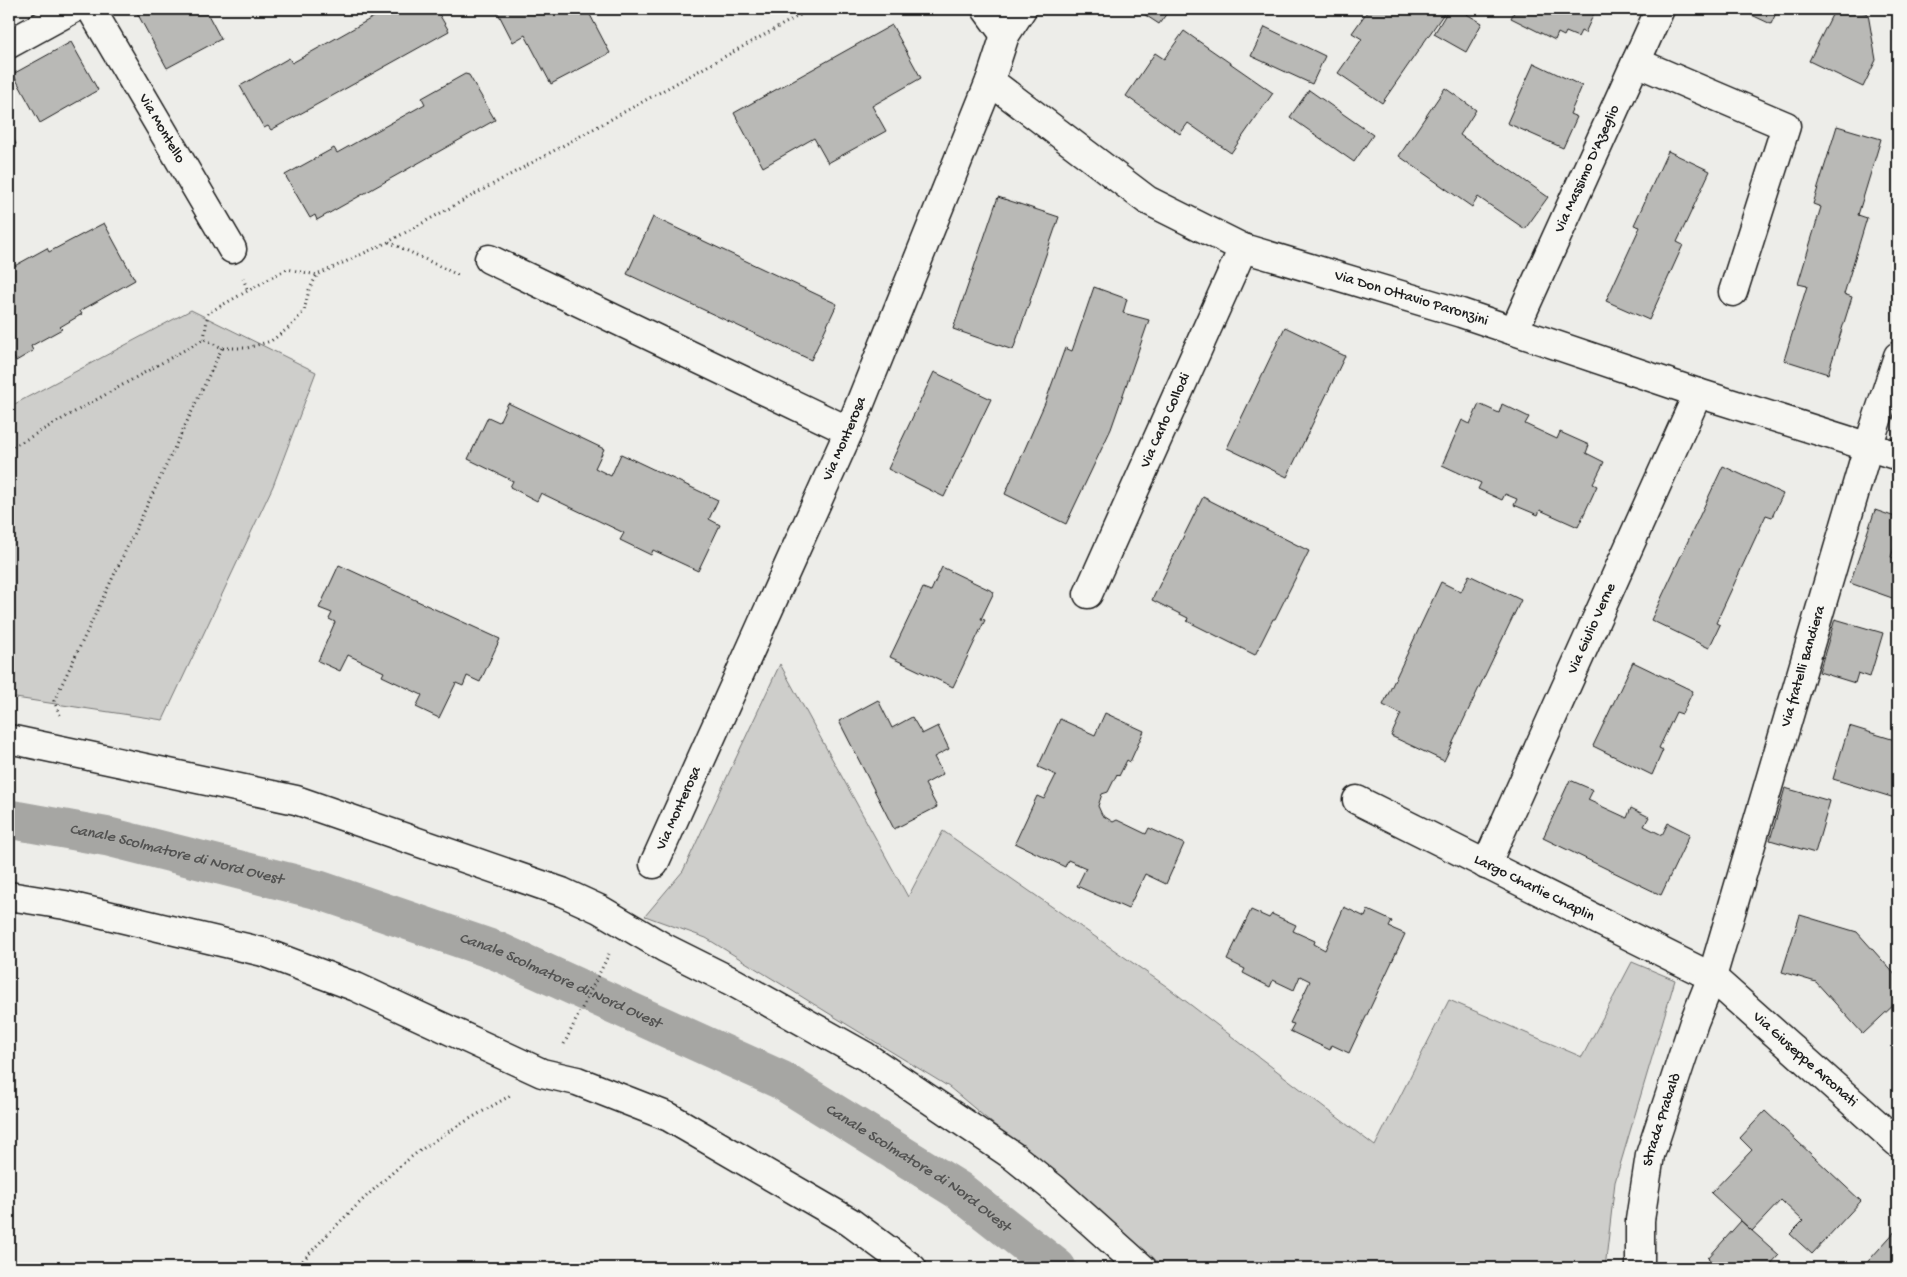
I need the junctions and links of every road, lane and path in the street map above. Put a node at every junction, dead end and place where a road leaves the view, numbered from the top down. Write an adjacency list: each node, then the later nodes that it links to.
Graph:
1 (73, 9): 8 (street)
2 (91, 9): 13 (street, Via Montello)
3 (804, 9): 11 (path)
4 (986, 9): 7 (street)
5 (1022, 9): 7 (street, Via Monterosa)
6 (1660, 9): 9 (street, Via Massimo D'Azeglio)
7 (1005, 35): 10 (street, Via Monterosa)
8 (9, 44)
9 (1636, 62): 16 (street); 17 (street, Via Massimo D'Azeglio)
10 (990, 81): 12 (street, Via Don Ottavio Paronzini); 22 (street, Via Monterosa)
11 (388, 242): 14 (path); 15 (path)
12 (1244, 248): 17 (street, Via Don Ottavio Paronzini); 26 (street, Via Carlo Collodi)
13 (232, 249)
14 (489, 259): 22 (street)
15 (317, 275): 18 (path); 19 (path)
16 (1733, 292)
17 (1514, 331): 21 (street, Via Don Ottavio Paronzini)
18 (204, 339): 19 (path); 24 (path)
19 (222, 348): 28 (path)
20 (1898, 356): 23 (street, Via fratelli Bandiera)
21 (1698, 393): 23 (street, Via Don Ottavio Paronzini); 31 (street, Via Giulio Verne)
22 (849, 431): 30 (street, Via Monterosa)
23 (1868, 447): 25 (street, Via Don Ottavio Paronzini); 34 (street, Via fratelli Bandiera)
24 (9, 449)
25 (1898, 456)
26 (1088, 594)
27 (9, 739): 28 (street)
28 (47, 746): 33 (street)
29 (1357, 800): 31 (street, Largo Charlie Chaplin)
30 (654, 864)
31 (1486, 865): 34 (street, Largo Charlie Chaplin)
32 (9, 896): 35 (street)
33 (625, 924): 35 (path); 39 (street)
34 (1712, 977): 36 (street, Via Giuseppe Arconati); 40 (street, Strada Prabalò)
35 (542, 1073): 37 (path); 38 (street)
36 (1898, 1143)
37 (296, 1268)
38 (912, 1268)
39 (1142, 1268)
40 (1640, 1268)

